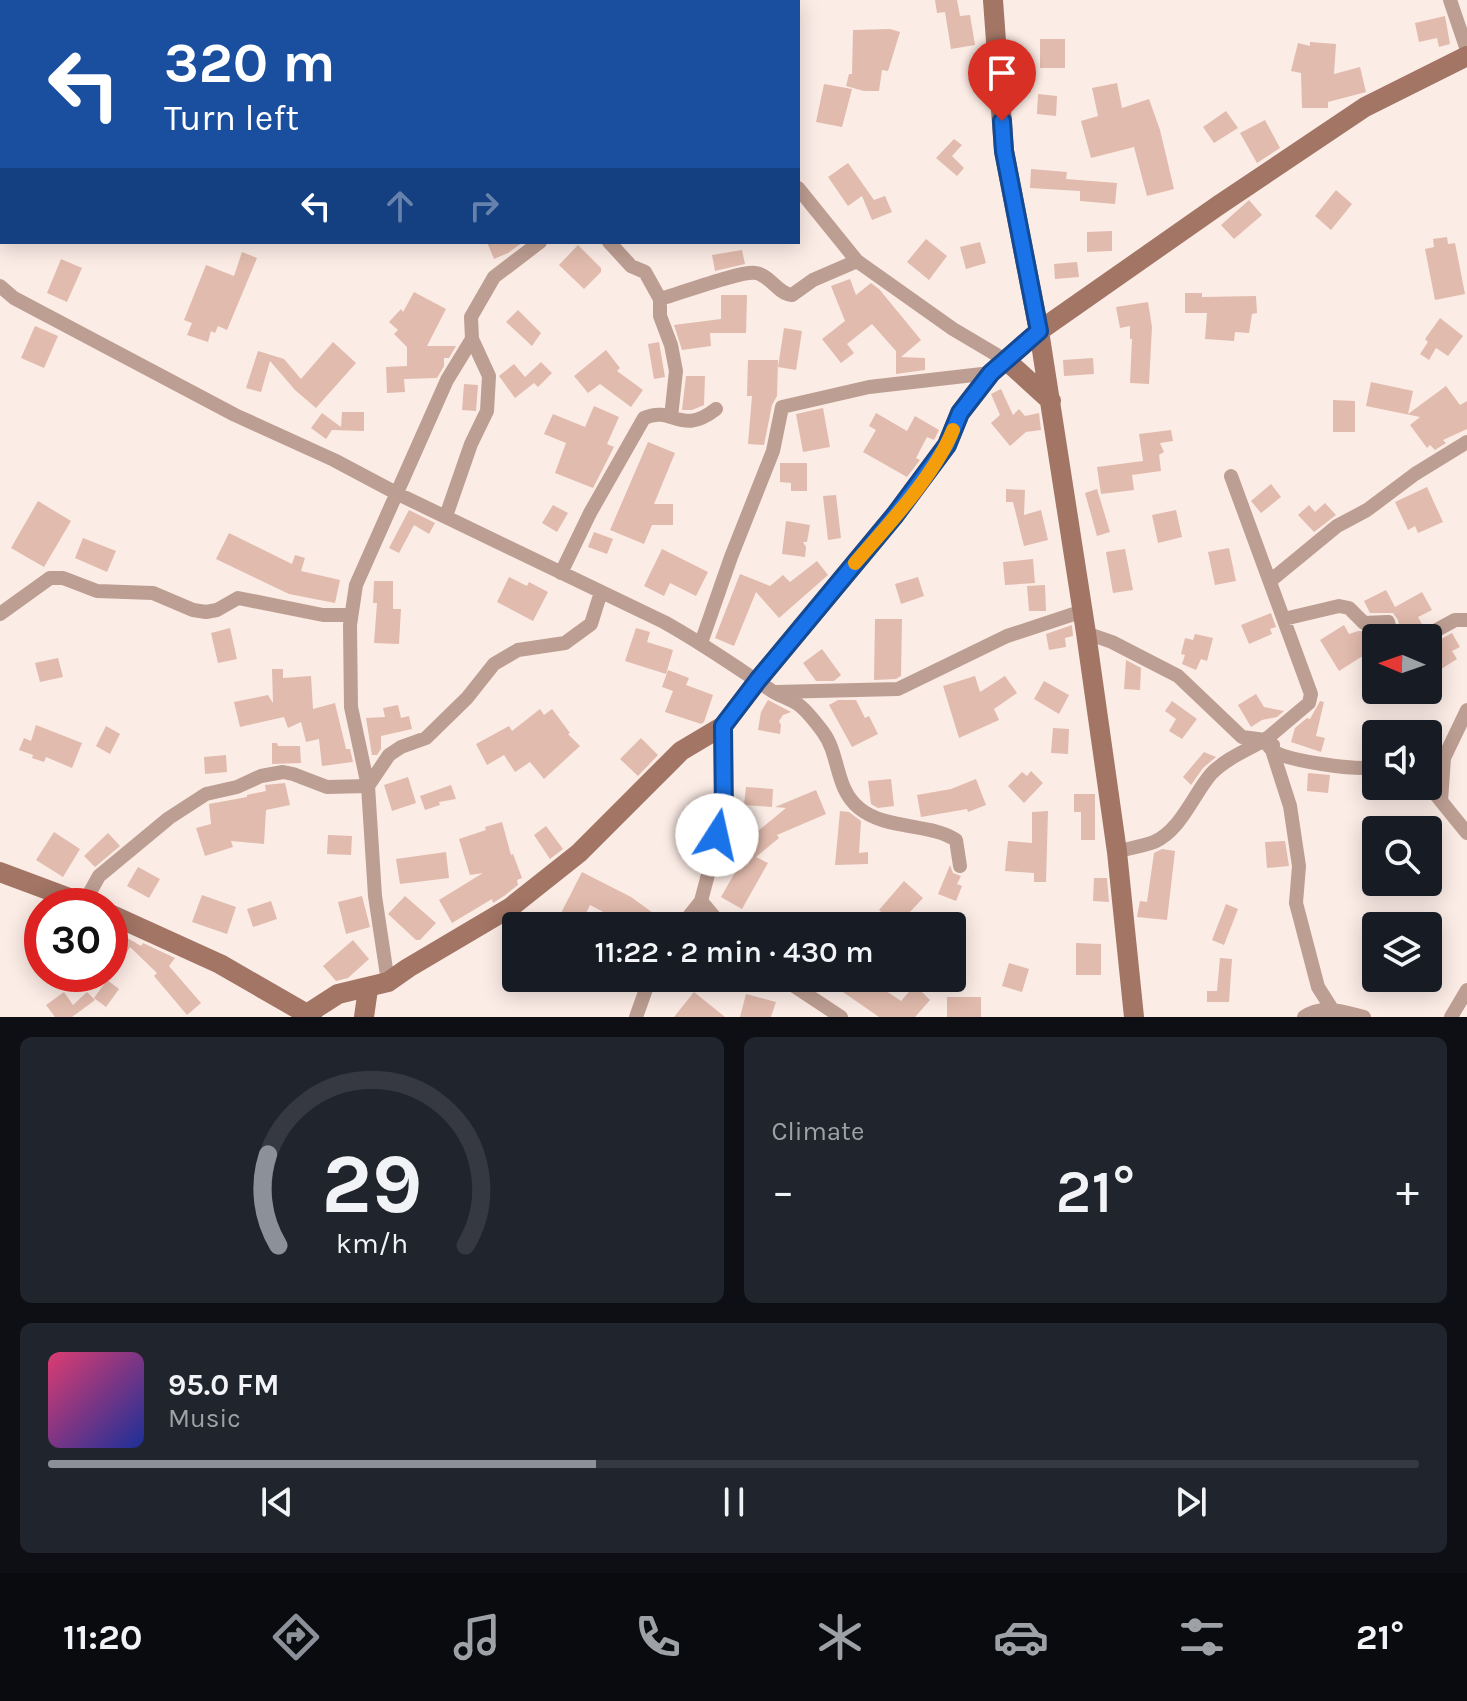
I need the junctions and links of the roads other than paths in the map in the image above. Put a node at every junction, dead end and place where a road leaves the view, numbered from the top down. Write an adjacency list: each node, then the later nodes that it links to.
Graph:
1 (993, 0): 11 (street)
2 (1450, 0): 3 (street)
3 (1467, 50)
4 (1467, 56): 11 (street)
5 (800, 190): 8 (street)
6 (537, 244): 12 (street)
7 (611, 244): 10 (street)
8 (857, 261): 10 (street); 13 (street)
9 (0, 286): 19 (street)
10 (660, 299): 16 (street)
11 (1039, 331): 13 (street); 14 (street)
12 (472, 339): 19 (street); 20 (street)
13 (999, 367): 14 (street); 32 (street); 33 (street)
14 (1051, 401): 24 (street)
15 (716, 409): 16 (street)
16 (671, 417): 21 (street)
17 (1467, 442): 22 (street)
18 (1231, 476): 22 (street)
19 (398, 494): 20 (street); 26 (street)
20 (446, 516): 21 (street)
21 (561, 573): 23 (street)
22 (1270, 581): 27 (street)
23 (601, 592): 32 (street); 39 (street)
24 (1083, 611): 31 (street); 33 (street)
25 (0, 614): 26 (street)
26 (351, 615): 39 (street)
27 (1284, 619): 29 (street); 36 (street)
28 (1467, 620): 30 (street)
29 (1388, 624)
30 (1442, 627)
31 (1086, 633): 36 (street); 42 (street)
32 (701, 643): 33 (street)
33 (766, 686): 35 (street); 43 (street)
34 (1467, 710): 37 (street)
35 (723, 726): 47 (street); 51 (street)
36 (1268, 745): 38 (street); 42 (street); 56 (street)
37 (1444, 758): 40 (street)
38 (1362, 767)
39 (368, 786): 46 (street); 51 (street)
40 (1441, 801): 41 (street)
41 (1467, 833)
42 (1117, 852): 62 (street)
43 (960, 866)
44 (0, 872): 45 (street)
45 (44, 888)
46 (94, 888)
47 (701, 901): 48 (street); 49 (street)
48 (692, 912)
49 (710, 912)
50 (128, 922): 58 (street)
51 (388, 982): 52 (street)
52 (368, 989): 58 (street); 59 (street)
53 (1467, 990): 64 (street)
54 (645, 992): 60 (street)
55 (806, 992): 61 (street)
56 (1328, 1004): 57 (street); 63 (street)
57 (1308, 1014)
58 (307, 1016)
59 (364, 1017)
60 (636, 1017)
61 (841, 1017)
62 (1134, 1017)
63 (1364, 1017)
64 (1451, 1017)

